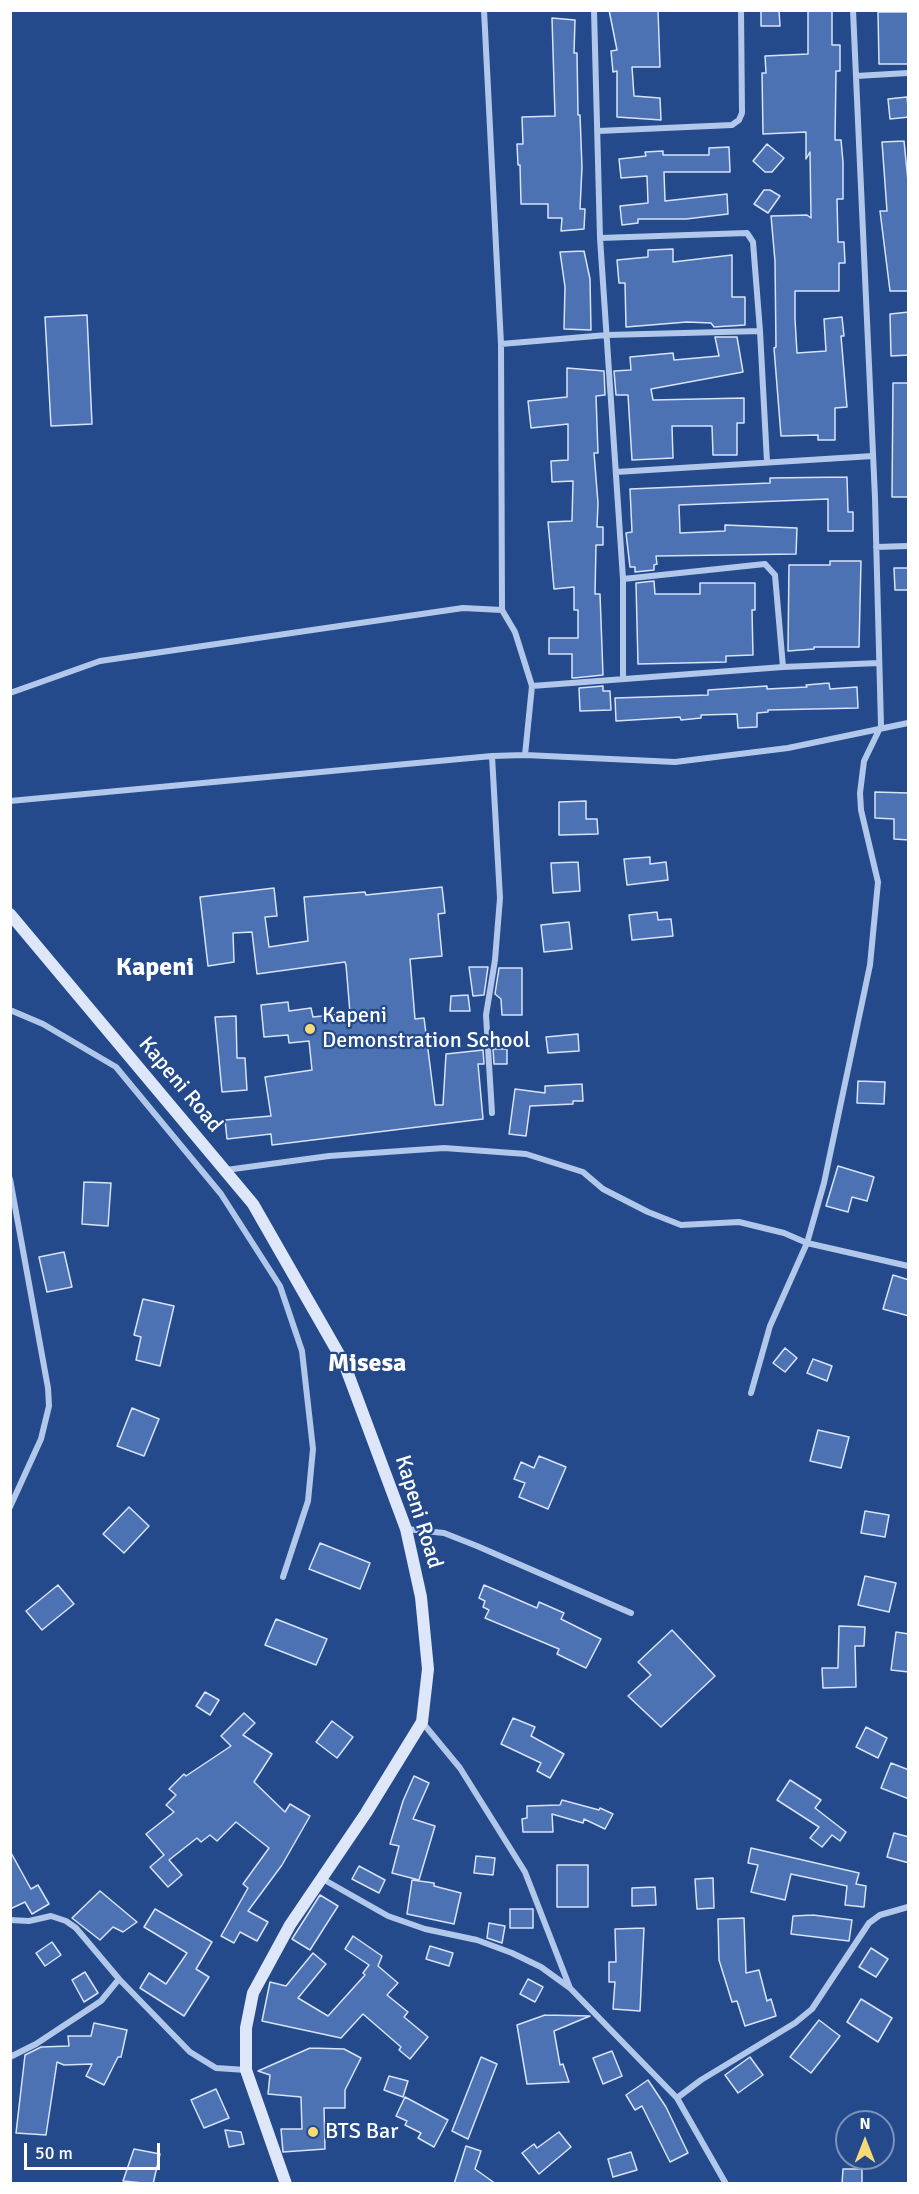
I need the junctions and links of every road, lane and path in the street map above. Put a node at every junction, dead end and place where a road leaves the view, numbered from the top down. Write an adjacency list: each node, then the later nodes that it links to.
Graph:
1 (484, 10): 11 (street)
2 (594, 10): 7 (street)
3 (741, 10): 7 (street)
4 (852, 10): 6 (street)
5 (909, 73): 6 (street)
6 (856, 76): 12 (street)
7 (598, 131): 8 (street)
8 (600, 238): 9 (street); 10 (street)
9 (760, 331): 10 (street); 13 (street)
10 (607, 335): 11 (street); 14 (street)
11 (501, 344): 18 (street)
12 (873, 456): 13 (street); 16 (street)
13 (767, 462): 14 (street)
14 (616, 472): 17 (street)
15 (909, 546): 16 (street)
16 (876, 547): 19 (street)
17 (623, 579): 20 (street); 21 (street)
18 (502, 610): 22 (street); 23 (street)
19 (879, 663): 20 (street); 25 (street)
20 (783, 667): 21 (street)
21 (623, 679): 22 (street)
22 (532, 686): 26 (street)
23 (10, 693)
24 (909, 723): 25 (street)
25 (881, 726): 26 (street); 34 (street)
26 (525, 755): 27 (street)
27 (492, 756): 28 (street); 31 (street)
28 (10, 801)
29 (10, 914): 32 (main road, Kapeni Road)
30 (10, 1010): 39 (street)
31 (492, 1113)
32 (225, 1170): 34 (street); 38 (main road, Kapeni Road)
33 (10, 1179): 37 (street)
34 (807, 1243): 35 (street); 36 (street)
35 (909, 1266)
36 (751, 1393)
37 (10, 1507)
38 (406, 1529): 40 (street); 41 (main road, Kapeni Road)
39 (283, 1577)
40 (631, 1612)
41 (422, 1722): 42 (main road, Kapeni Road); 46 (street)
42 (321, 1878): 46 (street); 48 (main road, Kapeni Road)
43 (909, 1907): 49 (street)
44 (10, 1920): 45 (street)
45 (119, 1979): 47 (street); 48 (street)
46 (570, 1988): 49 (street)
47 (10, 2057)
48 (246, 2070): 50 (main road, Kapeni Road)
49 (677, 2098): 51 (street)
50 (286, 2184)
51 (726, 2184)

